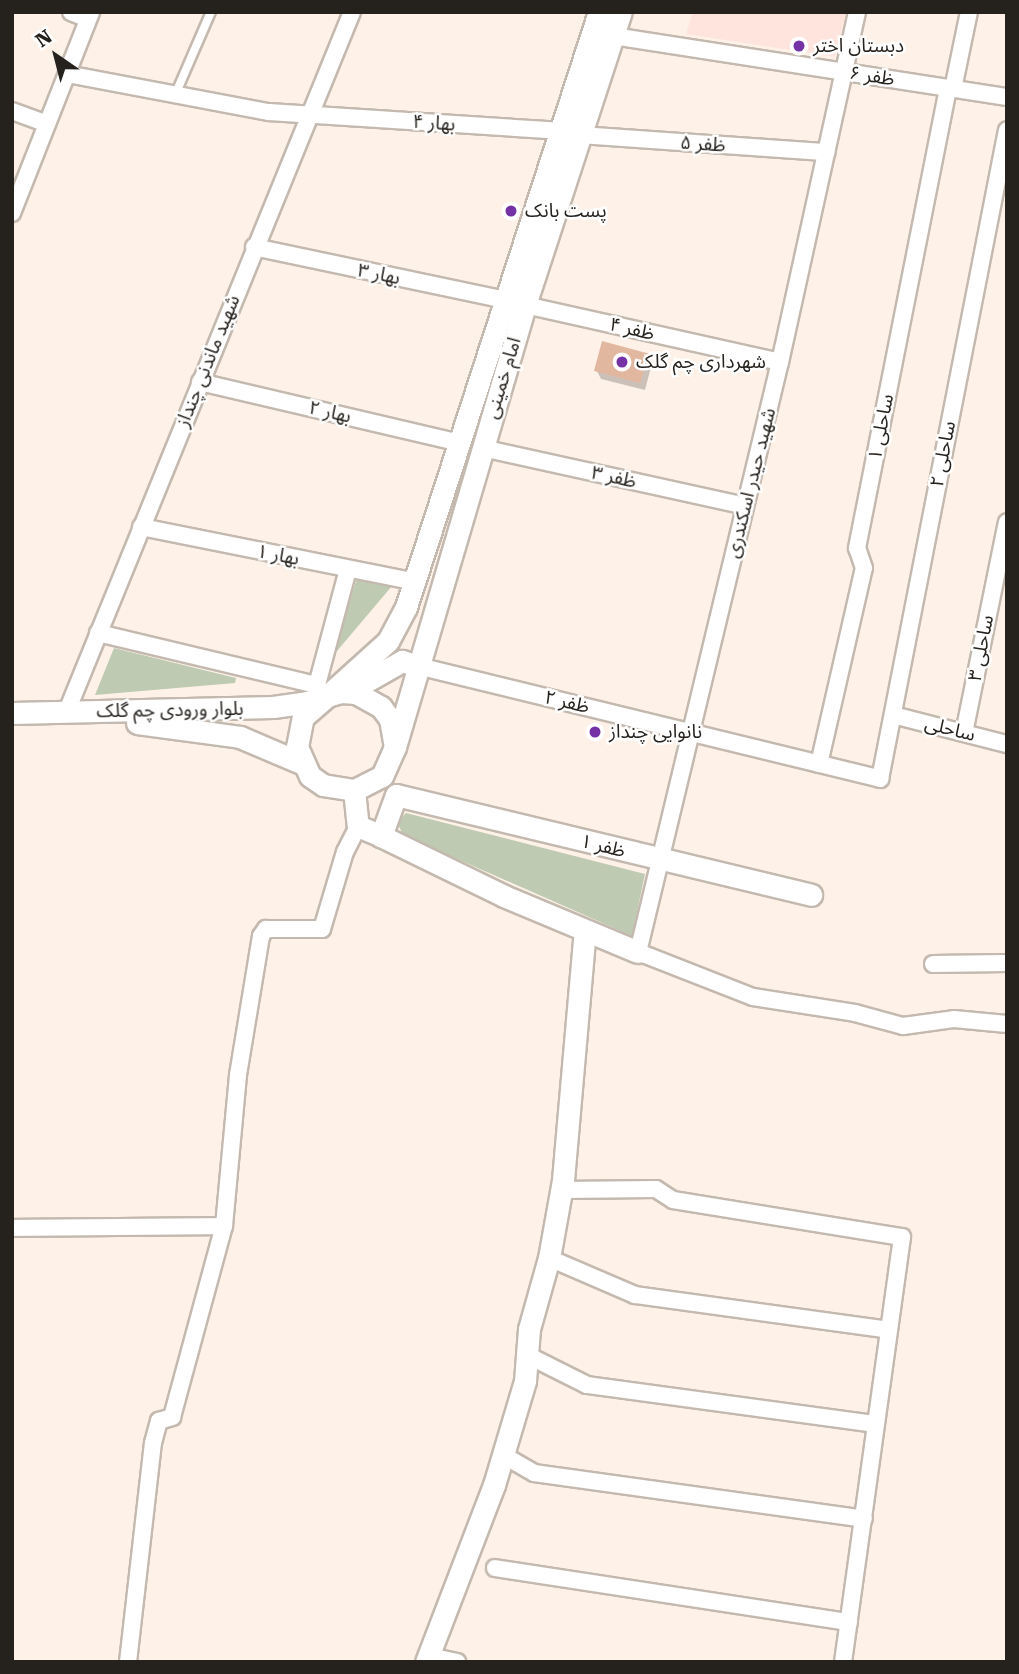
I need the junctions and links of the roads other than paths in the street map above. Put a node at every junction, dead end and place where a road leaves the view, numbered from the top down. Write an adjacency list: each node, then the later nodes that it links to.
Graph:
1 (71, 12): 8 (street)
2 (211, 12): 13 (lane)
3 (352, 12): 16 (street, شهید ماندنی چنداز)
4 (599, 12): 19 (street, امام خمینی)
5 (621, 12): 9 (street, امام خمینی)
6 (857, 12): 10 (street, شهید حیدر اسکندری)
7 (969, 12): 12 (street, ساحلی ۱)
8 (90, 16): 11 (street)
9 (614, 36): 10 (street, ظفر ۶); 20 (street, امام خمینی)
10 (843, 72): 12 (street, ظفر ۶); 21 (street, شهید حیدر اسکندری)
11 (67, 74): 13 (street, بهار ۴); 17 (street)
12 (950, 88): 14 (street, ظفر ۶); 48 (street, ساحلی ۱)
13 (175, 95): 16 (street, بهار ۴)
14 (1007, 97)
15 (12, 111): 17 (street)
16 (309, 115): 19 (street, بهار ۴); 23 (street, شهید ماندنی چنداز)
17 (47, 124): 22 (street)
18 (1007, 130): 40 (street, ساحلی ۲)
19 (559, 131): 24 (street, امام خمینی)
20 (581, 135): 21 (street, ظفر ۵); 24 (street, امام خمینی)
21 (825, 152): 25 (street, شهید حیدر اسکندری)
22 (12, 213)
23 (254, 247): 24 (street, بهار ۳); 26 (street, شهید ماندنی چنداز)
24 (515, 303): 25 (street, ظفر ۴); 27 (street, امام خمینی); 28 (street, امام خمینی)
25 (780, 362): 29 (street, شهید حیدر اسکندری)
26 (200, 382): 27 (street, بهار ۲); 31 (street, شهید ماندنی چنداز)
27 (460, 443): 33 (street, امام خمینی)
28 (482, 448): 29 (street, ظفر ۳); 35 (street, امام خمینی)
29 (746, 506): 42 (street, شهید حیدر اسکندری)
30 (1007, 522): 43 (street, ساحلی ۳)
31 (141, 527): 32 (street, بهار ۱); 34 (street, شهید ماندنی چنداز)
32 (348, 569): 33 (street, بهار ۱); 34 (street)
33 (416, 582): 36 (street, امام خمینی)
34 (98, 633): 38 (street, شهید ماندنی چنداز)
35 (418, 666): 36 (street); 42 (street, ظفر ۲); 46 (street, امام خمینی)
36 (327, 696): 37 (street, بلوار ورودی چم گلک); 46 (street); 47 (street)
37 (231, 707): 38 (street, بلوار ورودی چم گلک); 44 (street)
38 (67, 711): 39 (street, بلوار ورودی چم گلک)
39 (12, 713)
40 (892, 715): 43 (street, ساحلی); 50 (street, ساحلی ۲)
41 (12, 723): 44 (street, بلوار ورودی چم گلک)
42 (691, 731): 48 (street, ظفر ۲); 55 (street, شهید حیدر اسکندری)
43 (964, 733): 45 (street, ساحلی)
44 (232, 735): 47 (street, بلوار ورودی چم گلک)
45 (1007, 744)
46 (395, 747): 49 (street)
47 (301, 763): 51 (street)
48 (819, 764): 50 (street, ظفر ۲)
49 (382, 776): 51 (street); 52 (street)
50 (880, 779)
51 (354, 790): 53 (street)
52 (396, 795): 54 (street); 55 (street, ظفر ۱)
53 (358, 826): 54 (street); 63 (street)
54 (380, 836): 57 (street)
55 (659, 860): 56 (street, ظفر ۱); 58 (street, شهید حیدر اسکندری)
56 (811, 895)
57 (585, 931): 58 (street); 62 (street)
58 (638, 952): 61 (street)
59 (1007, 963): 60 (street)
60 (933, 964)
61 (1007, 1024)
62 (562, 1191): 65 (street); 66 (street)
63 (224, 1226): 64 (street); 74 (street)
64 (12, 1228)
65 (549, 1258): 66 (street); 67 (street)
66 (889, 1331): 68 (street)
67 (527, 1355): 68 (street); 69 (street)
68 (875, 1424): 70 (street)
69 (503, 1455): 70 (street); 73 (street)
70 (864, 1520): 72 (street)
71 (495, 1568): 72 (street)
72 (849, 1622): 76 (street)
73 (428, 1659): 75 (street)
74 (128, 1662)
75 (457, 1662)
76 (843, 1662)

